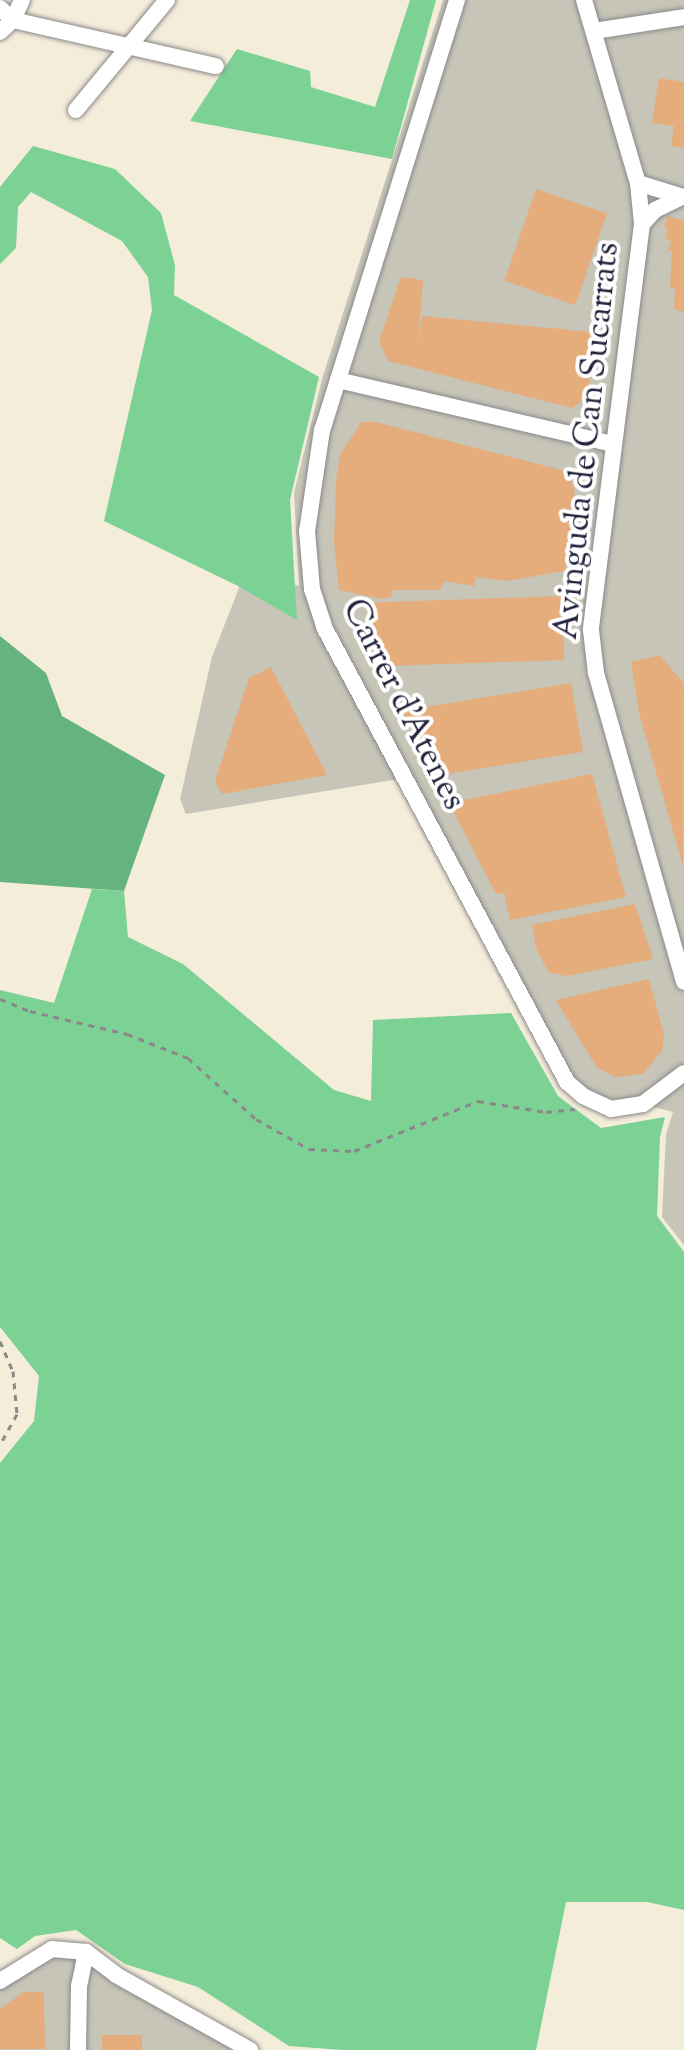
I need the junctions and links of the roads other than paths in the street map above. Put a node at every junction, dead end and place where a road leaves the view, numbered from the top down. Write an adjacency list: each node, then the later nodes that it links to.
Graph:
1 (22, 0): 7 (street)
2 (167, 0): 10 (street)
3 (457, 0): 16 (street, Carrer d'Atenes)
4 (584, 0): 8 (street, Avinguda de Can Sucarrats)
5 (0, 8): 7 (street)
6 (684, 17): 8 (street)
7 (13, 20): 9 (street); 10 (street)
8 (594, 31): 13 (street, Avinguda de Can Sucarrats)
9 (0, 32)
10 (130, 45): 11 (street); 12 (street)
11 (216, 66)
12 (76, 110)
13 (638, 183): 14 (street); 15 (street, Avinguda de Can Sucarrats)
14 (683, 197): 15 (street)
15 (642, 224): 17 (street, Avinguda de Can Sucarrats)
16 (338, 380): 17 (street); 19 (street, Carrer d'Atenes)
17 (613, 444): 18 (street, Avinguda de Can Sucarrats)
18 (684, 980)
19 (683, 1075)
20 (80, 1950): 21 (street); 22 (street); 23 (street)
21 (0, 1981)
22 (78, 2050)
23 (250, 2050)

